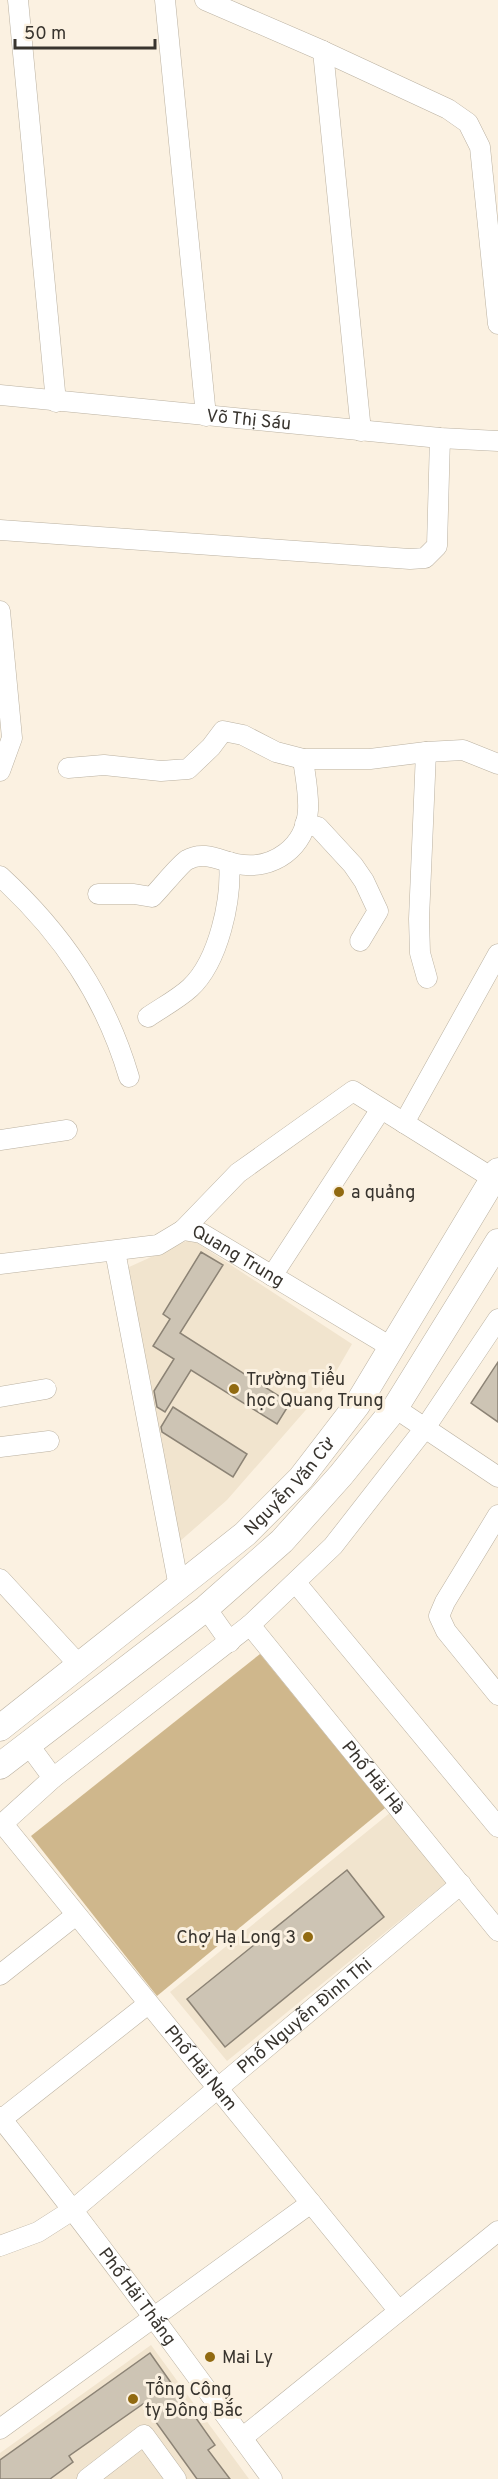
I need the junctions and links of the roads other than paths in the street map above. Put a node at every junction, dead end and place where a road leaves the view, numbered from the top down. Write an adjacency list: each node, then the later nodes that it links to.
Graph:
1 (18, 0): 7 (street)
2 (165, 0): 8 (street)
3 (205, 0): 4 (street)
4 (323, 51): 5 (street); 9 (street)
5 (498, 324)
6 (0, 395): 7 (street, Võ Thị Sáu)
7 (56, 402): 8 (street, Võ Thị Sáu)
8 (206, 416): 9 (street, Võ Thị Sáu)
9 (361, 431): 10 (street, Võ Thị Sáu)
10 (440, 438): 11 (street, Võ Thị Sáu); 12 (street)
11 (498, 441)
12 (0, 530)
13 (0, 611): 18 (street)
14 (426, 752): 15 (street); 16 (street); 25 (street)
15 (303, 759): 17 (street); 19 (street)
16 (498, 764)
17 (68, 768)
18 (0, 771)
19 (305, 824): 20 (street); 23 (street)
20 (229, 862): 22 (street); 26 (street)
21 (0, 876): 27 (street)
22 (98, 894)
23 (360, 941)
24 (498, 954): 29 (street)
25 (427, 978)
26 (147, 1017)
27 (129, 1077)
28 (381, 1109): 29 (street); 33 (street); 37 (street)
29 (404, 1123): 32 (street)
30 (67, 1130): 31 (street)
31 (0, 1140)
32 (496, 1175): 39 (main road, Nguyễn Văn Cừ)
33 (183, 1230): 34 (street, Quang Trung); 37 (street, Quang Trung)
34 (115, 1251): 36 (street, Quang Trung); 50 (street)
35 (495, 1253): 42 (main road, Nguyễn Văn Cừ)
36 (0, 1264)
37 (272, 1276): 39 (street, Quang Trung)
38 (498, 1319): 43 (street)
39 (391, 1347): 50 (main road, Nguyễn Văn Cừ)
40 (46, 1389): 41 (street)
41 (0, 1397)
42 (395, 1408): 43 (street); 51 (main road, Nguyễn Văn Cừ)
43 (425, 1428): 46 (street); 49 (street)
44 (49, 1441): 45 (street)
45 (0, 1447)
46 (498, 1477)
47 (498, 1515): 55 (street)
48 (2, 1583): 54 (street)
49 (296, 1583): 52 (street); 61 (street)
50 (178, 1587): 54 (main road, Nguyễn Văn Cừ)
51 (206, 1608): 53 (street); 57 (main road, Nguyễn Văn Cừ)
52 (250, 1625): 53 (street); 62 (street, Phố Hải Hà)
53 (230, 1642): 59 (street)
54 (80, 1666): 56 (main road, Nguyễn Văn Cừ)
55 (498, 1695)
56 (0, 1728)
57 (28, 1744): 58 (main road, Nguyễn Văn Cừ); 59 (street)
58 (0, 1766)
59 (53, 1779): 60 (street)
60 (1, 1825): 63 (street, Phố Hải Nam)
61 (498, 1827)
62 (460, 1884): 64 (street, Phố Hải Hà); 67 (street, Phố Nguyễn Đình Thi)
63 (76, 1915): 65 (street); 66 (street, Phố Hải Nam)
64 (498, 1931)
65 (0, 1975)
66 (148, 2004): 67 (street, Phố Hải Nam); 68 (street)
67 (219, 2088): 69 (street, Phố Hải Nam); 70 (street, Phố Nguyễn Đình Thi)
68 (1, 2118): 70 (street, Phố Hải Thắng)
69 (311, 2203): 73 (street, Phố Hải Nam); 74 (street)
70 (74, 2209): 72 (street, Phố Nguyễn Đình Thi); 74 (street, Phố Hải Thắng)
71 (498, 2231): 73 (street)
72 (0, 2246)
73 (398, 2310): 76 (street)
74 (154, 2317): 75 (street); 76 (street, Phố Hải Thắng)
75 (0, 2429)
76 (242, 2438): 79 (street, Phố Hải Thắng)
77 (165, 2475): 78 (street)
78 (87, 2479)
79 (272, 2479)

